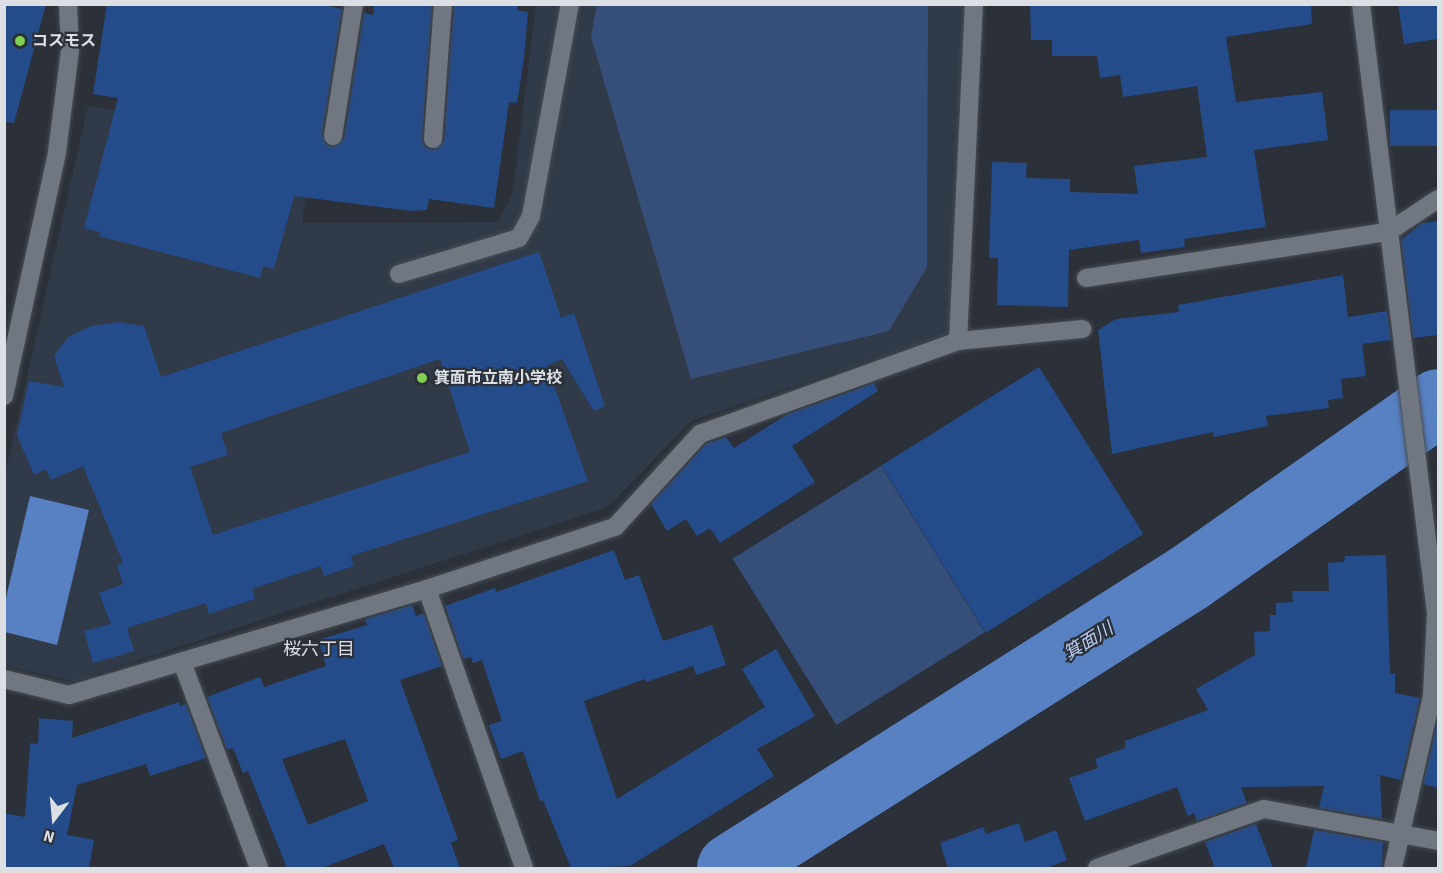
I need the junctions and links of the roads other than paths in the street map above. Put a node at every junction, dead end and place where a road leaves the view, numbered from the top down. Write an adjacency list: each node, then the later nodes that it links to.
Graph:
1 (68, 4): 15 (street)
2 (354, 4): 7 (street)
3 (443, 4): 8 (street)
4 (570, 4): 11 (street)
5 (974, 4): 14 (street)
6 (1361, 4): 10 (street)
7 (333, 136)
8 (433, 139)
9 (1438, 199): 10 (street)
10 (1388, 232): 12 (street); 17 (street)
11 (399, 274)
12 (1086, 278)
13 (1082, 329): 14 (street)
14 (958, 341): 16 (street)
15 (4, 396)
16 (427, 589): 18 (street); 23 (street)
17 (1437, 613): 20 (street)
18 (182, 662): 19 (street); 22 (street)
19 (4, 679)
20 (1402, 833): 21 (street); 24 (street); 25 (street)
21 (1438, 841)
22 (259, 868)
23 (524, 868)
24 (1097, 868)
25 (1394, 868)

